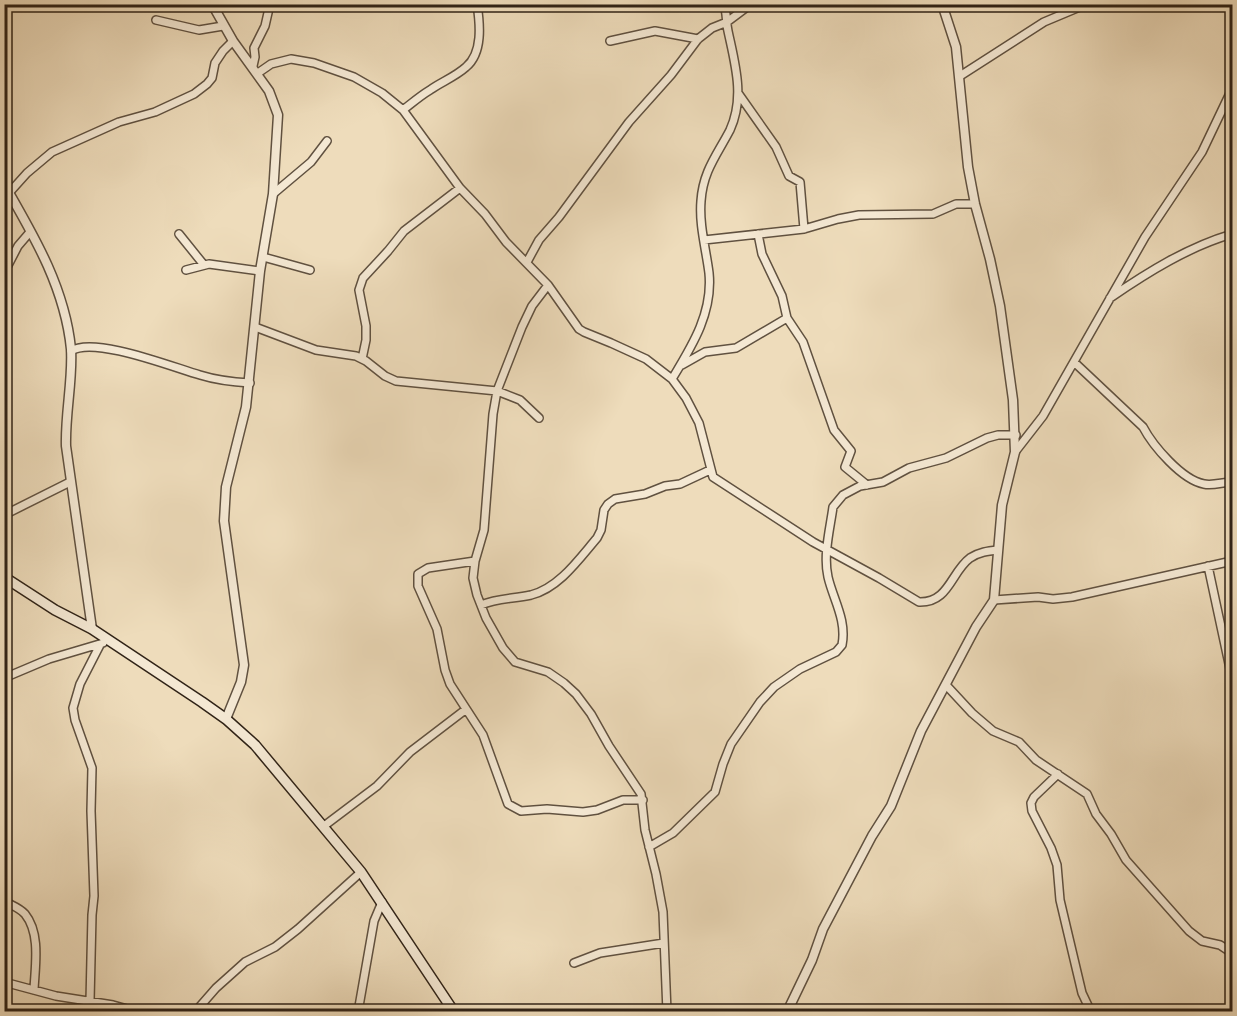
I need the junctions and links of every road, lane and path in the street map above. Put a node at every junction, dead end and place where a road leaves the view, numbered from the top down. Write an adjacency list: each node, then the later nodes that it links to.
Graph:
1 (212, 4): 10 (street)
2 (270, 4): 14 (street)
3 (477, 4): 18 (street)
4 (724, 4): 9 (street)
5 (751, 4): 9 (street)
6 (942, 4): 15 (street)
7 (1087, 4): 15 (street)
8 (156, 20): 10 (street)
9 (727, 22): 11 (street); 17 (street)
10 (223, 26): 12 (street)
11 (698, 39): 13 (street); 32 (street)
12 (233, 41): 14 (street); 22 (street)
13 (610, 41)
14 (255, 69): 18 (street); 23 (street)
15 (960, 76): 24 (street)
16 (1233, 89): 39 (street)
17 (738, 93): 25 (street); 30 (street)
18 (403, 110): 21 (street)
19 (327, 141): 23 (street)
20 (4, 184): 22 (street)
21 (460, 188): 32 (street); 43 (street)
22 (9, 193): 26 (street)
23 (273, 194): 31 (street)
24 (975, 204): 25 (street); 50 (street)
25 (804, 229): 28 (street)
26 (30, 232): 37 (street); 42 (street)
27 (179, 234): 33 (street)
28 (758, 234): 30 (street); 40 (street)
29 (1233, 234): 39 (street)
30 (704, 240): 45 (street)
31 (263, 257): 35 (street); 36 (street)
32 (527, 262): 38 (street)
33 (204, 265): 34 (street); 36 (street)
34 (186, 270)
35 (310, 270)
36 (260, 271): 41 (street)
37 (4, 273)
38 (548, 285): 46 (street); 48 (street)
39 (1108, 300): 44 (street)
40 (787, 318): 45 (street); 55 (street)
41 (255, 327): 43 (street); 47 (street)
42 (71, 351): 47 (street); 53 (street)
43 (362, 359): 48 (street)
44 (1074, 362): 51 (street); 54 (street)
45 (680, 366): 46 (street)
46 (672, 379): 52 (street)
47 (250, 383): 71 (street)
48 (497, 391): 49 (street); 59 (street)
49 (539, 417)
50 (1016, 435): 51 (street); 55 (street)
51 (1015, 452): 58 (street)
52 (710, 470): 57 (street); 64 (street)
53 (70, 482): 56 (street); 65 (street)
54 (1233, 482)
55 (867, 485): 57 (street)
56 (4, 515)
57 (827, 550): 58 (street); 75 (street)
58 (998, 550): 63 (street)
59 (475, 561): 64 (street); 70 (street)
60 (1233, 561): 61 (street)
61 (1208, 566): 63 (street); 68 (street)
62 (4, 577): 65 (main road)
63 (994, 600): 69 (street)
64 (481, 605): 73 (street)
65 (92, 629): 66 (main road)
66 (104, 642): 67 (street); 71 (main road); 84 (street)
67 (4, 678)
68 (1233, 678)
69 (946, 685): 72 (street); 90 (street)
70 (465, 710): 73 (street); 74 (street)
71 (226, 719): 74 (main road)
72 (1058, 774): 80 (street); 91 (street)
73 (643, 800): 75 (street)
74 (324, 826): 76 (main road)
75 (649, 847): 79 (street)
76 (361, 872): 78 (main road); 86 (street)
77 (4, 902): 83 (street)
78 (381, 903): 87 (street); 88 (main road)
79 (664, 944): 81 (street); 89 (street)
80 (1233, 953)
81 (574, 963)
82 (4, 982): 83 (street)
83 (34, 990): 84 (street)
84 (90, 1001): 85 (street)
85 (138, 1011)
86 (195, 1011)
87 (358, 1011)
88 (454, 1011)
89 (667, 1011)
90 (787, 1011)
91 (1091, 1011)

